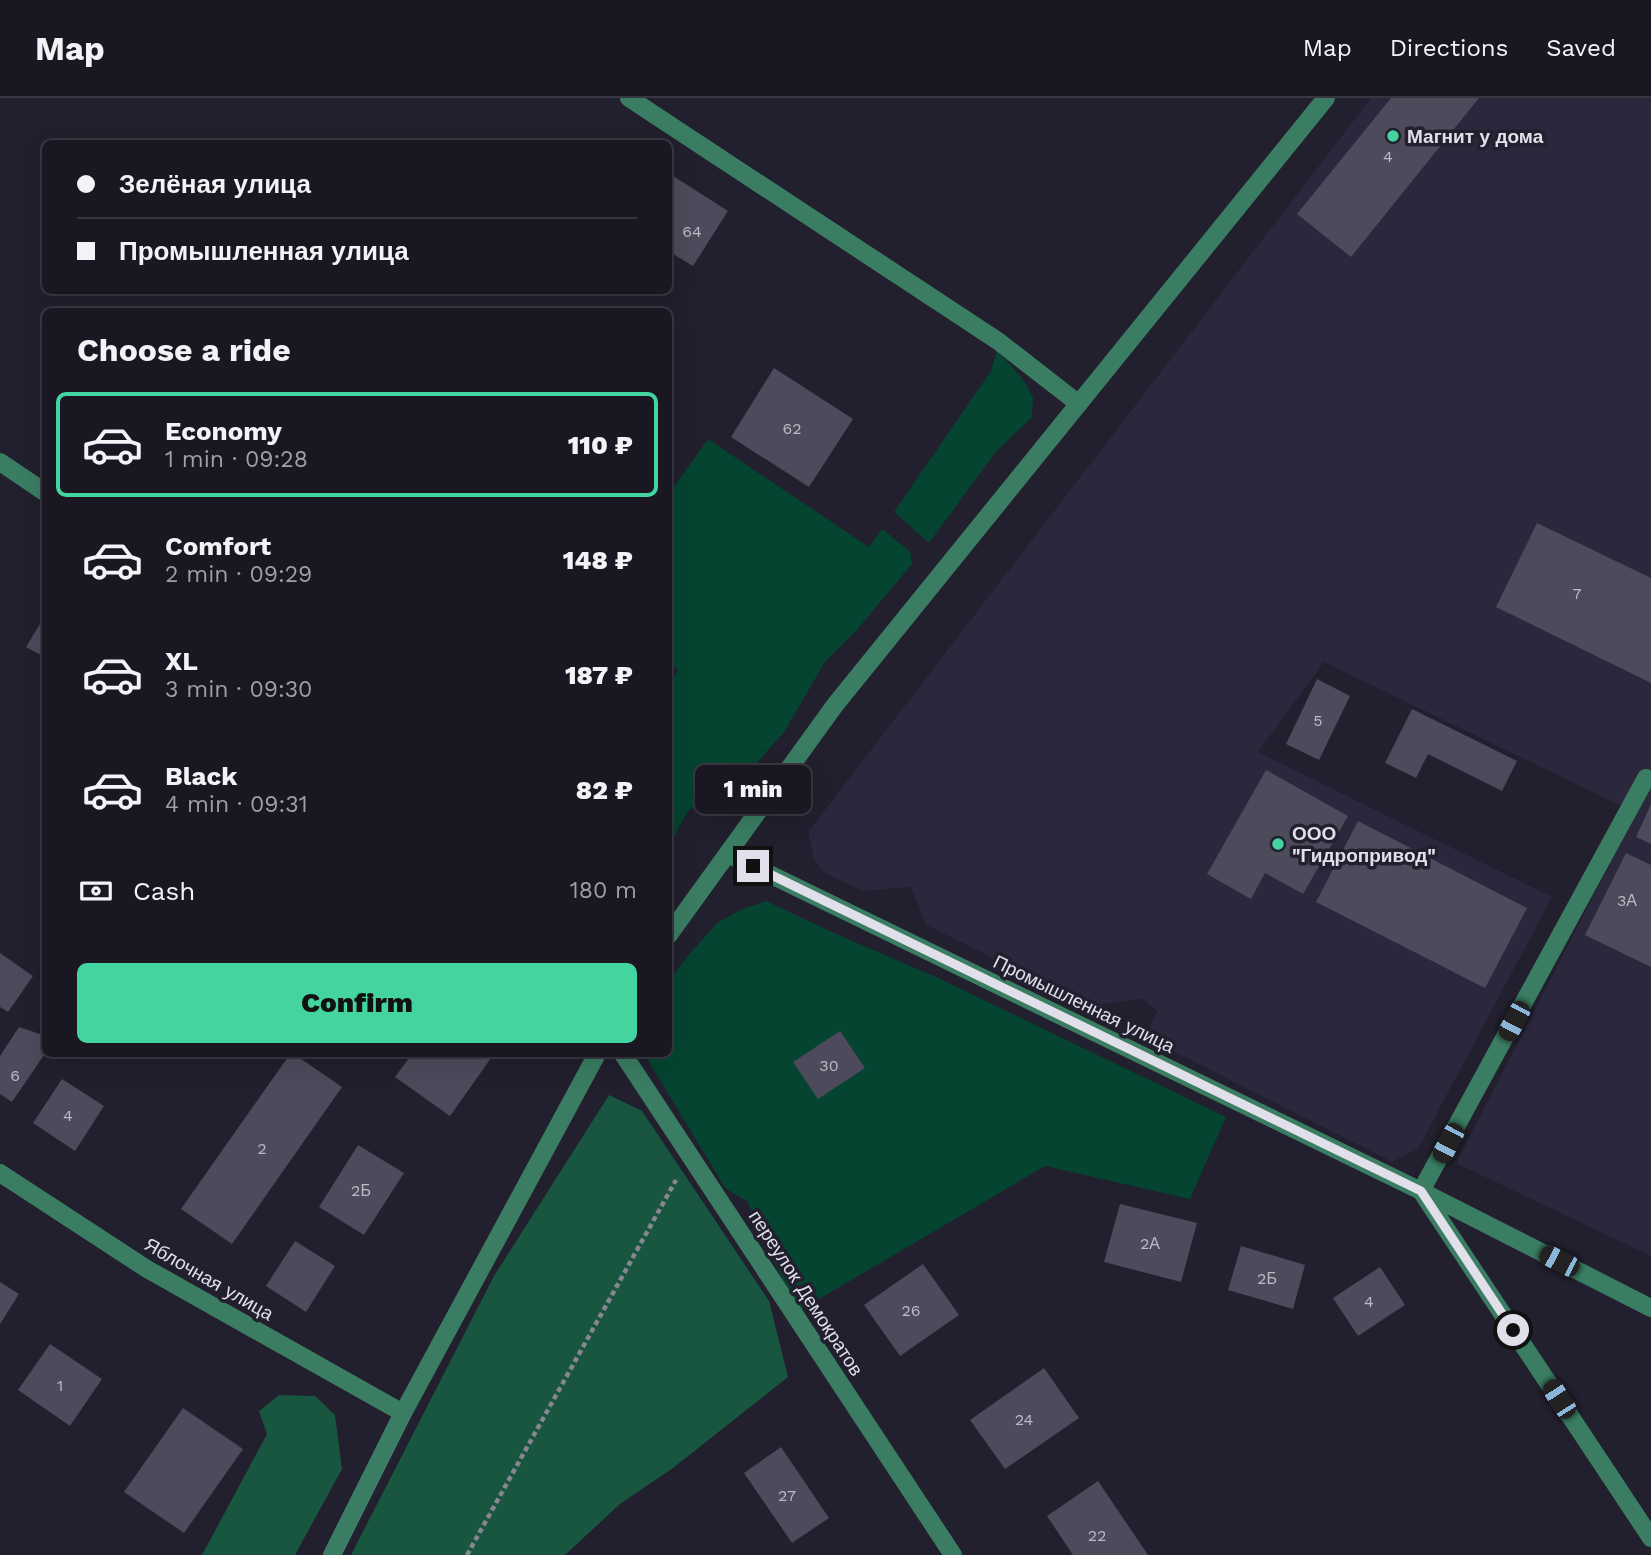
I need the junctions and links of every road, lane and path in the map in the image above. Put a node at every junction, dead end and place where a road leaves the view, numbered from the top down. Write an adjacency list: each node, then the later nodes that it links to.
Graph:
1 (629, 98): 3 (street)
2 (1326, 98): 3 (street)
3 (1079, 404): 7 (street)
4 (0, 462): 5 (street)
5 (42, 490)
6 (1646, 778): 13 (street)
7 (728, 854): 8 (street); 13 (street, Промышленная улица)
8 (672, 928)
9 (595, 1057): 15 (street)
10 (625, 1057): 19 (street, переулок Демократов)
11 (0, 1173): 15 (street, Яблочная улица)
12 (676, 1180): 18 (path)
13 (1421, 1191): 14 (street, Промышленная улица); 16 (street)
14 (1651, 1308)
15 (403, 1413): 17 (street)
16 (1651, 1538)
17 (332, 1555)
18 (467, 1555)
19 (953, 1555)

